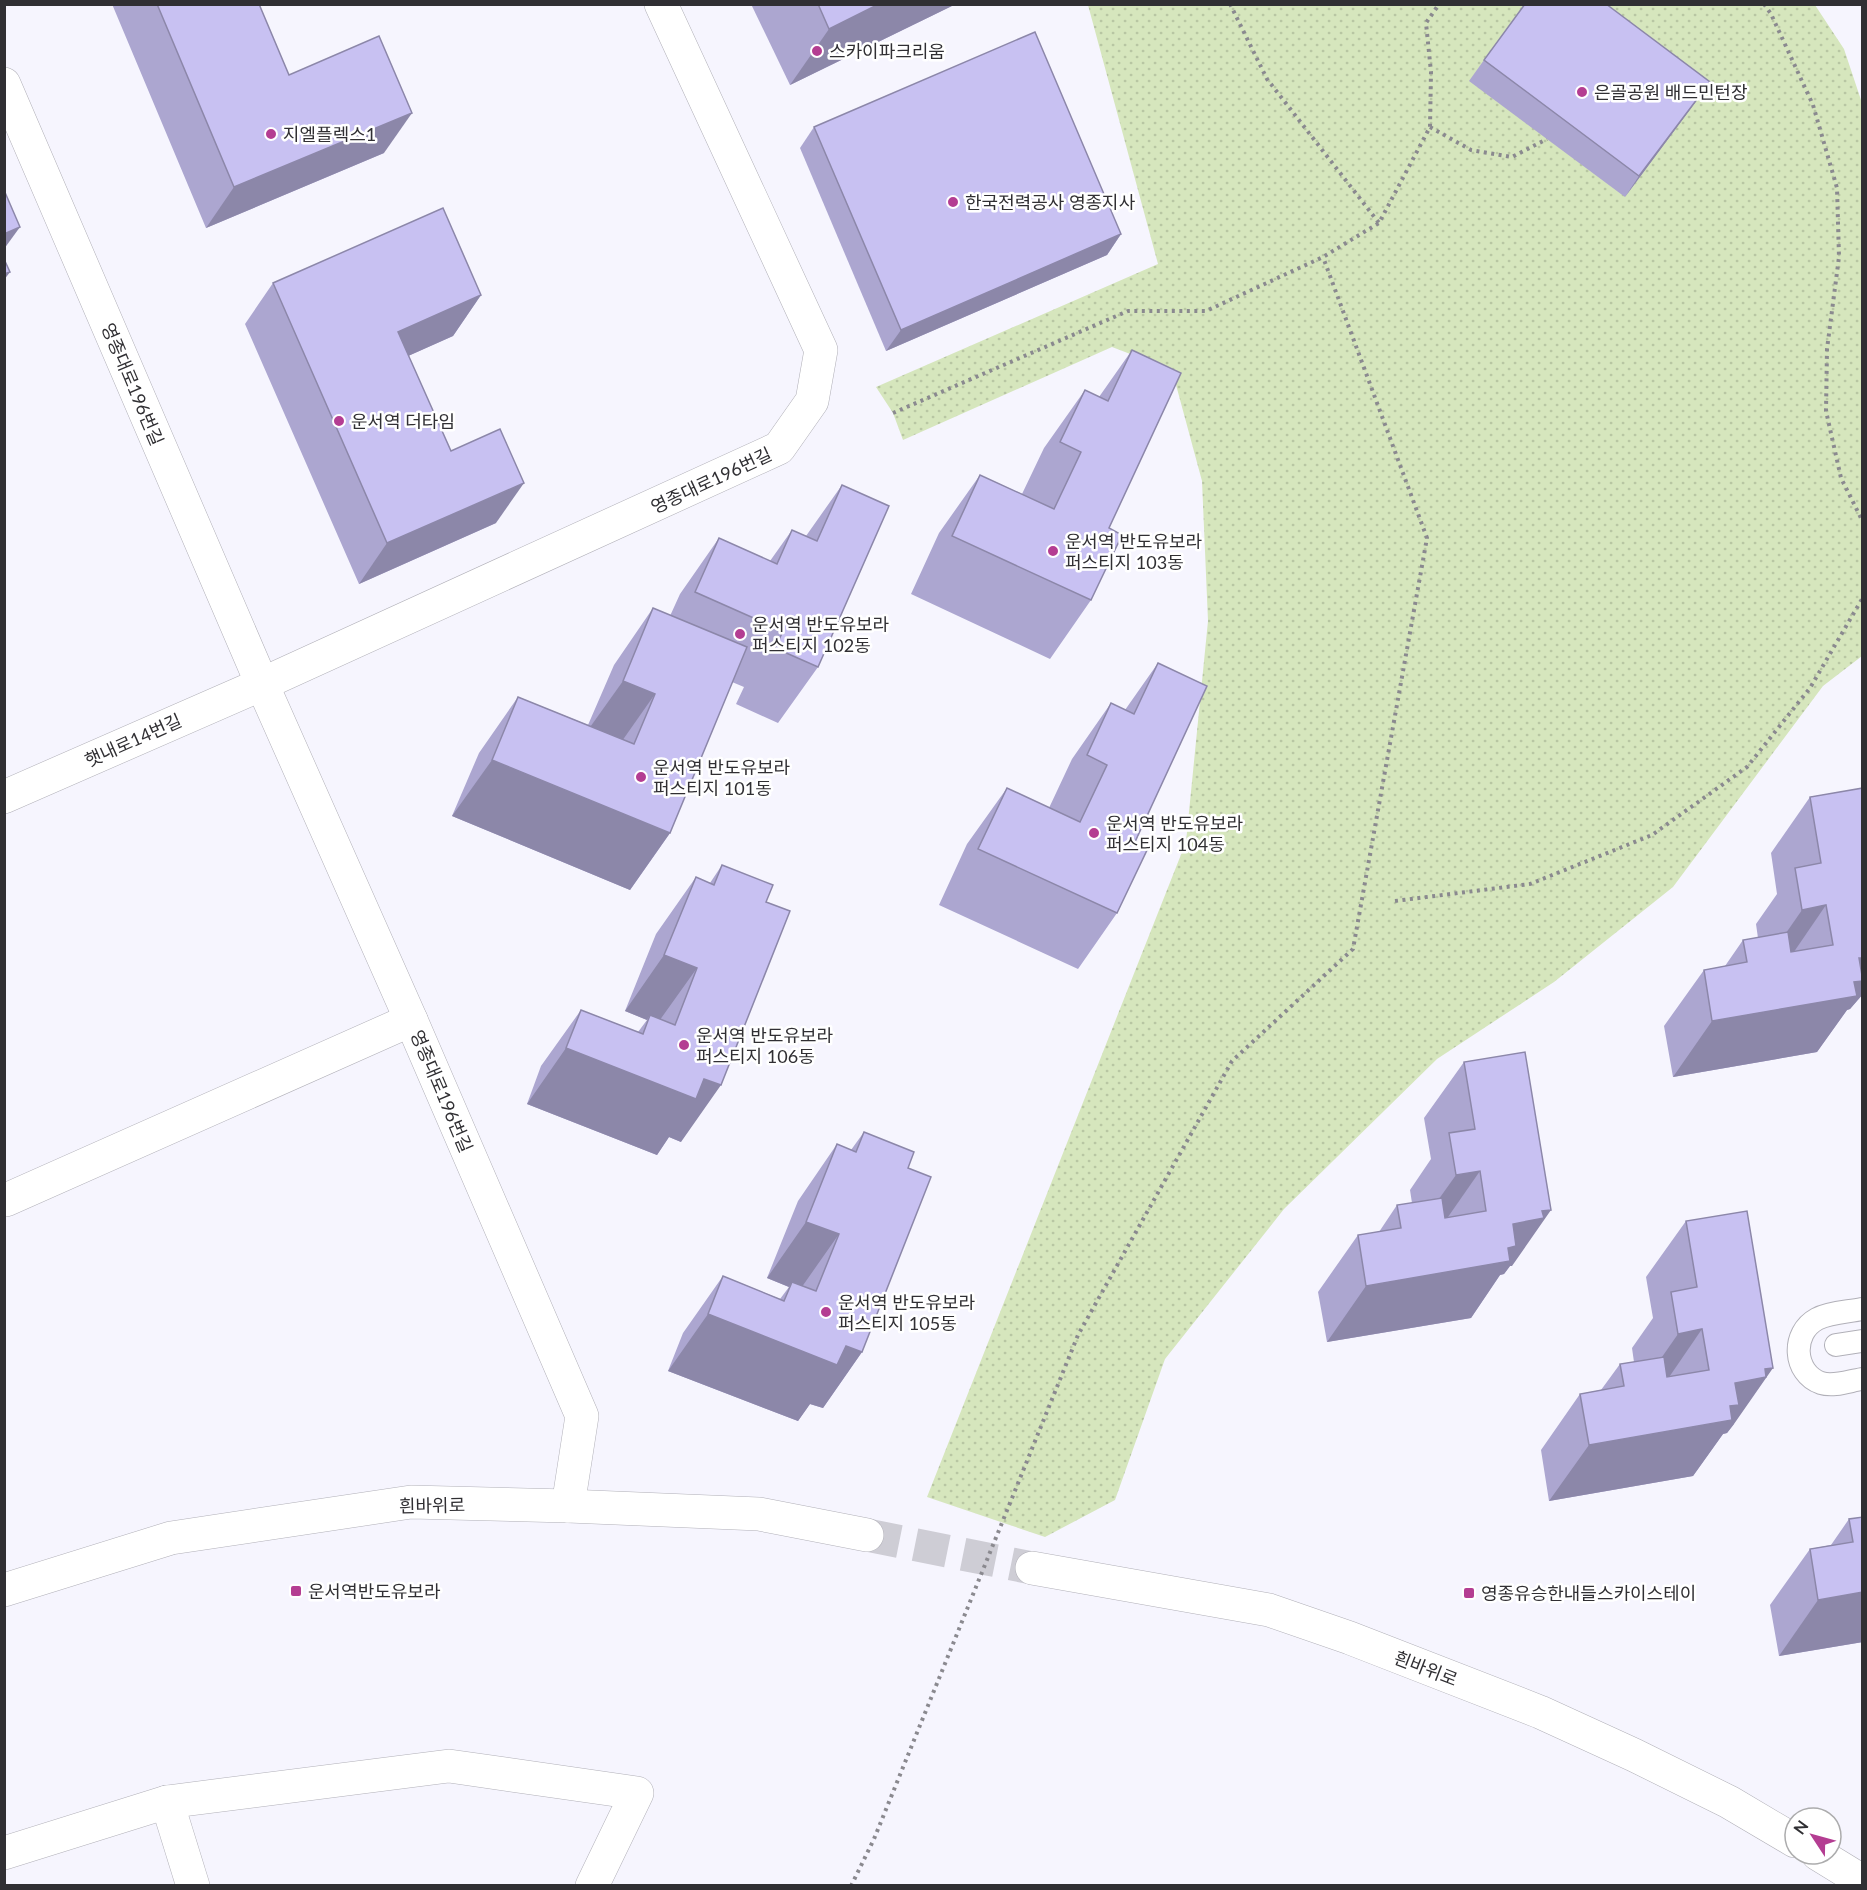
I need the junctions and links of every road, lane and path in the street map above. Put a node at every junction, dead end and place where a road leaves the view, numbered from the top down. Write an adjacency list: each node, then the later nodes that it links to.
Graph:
1 (661, 4): 13 (street, 영종대로196번길)
2 (1230, 4): 8 (path)
3 (1438, 4): 6 (path)
4 (1764, 4): 11 (path)
5 (4, 84): 13 (street, 영종대로196번길)
6 (1430, 127): 7 (path); 8 (path)
7 (1547, 139)
8 (1379, 223): 9 (path)
9 (1323, 257): 10 (path); 33 (path)
10 (893, 413)
11 (1863, 520)
12 (1863, 599): 15 (path)
13 (262, 684): 14 (street, 햇내로14번길); 16 (street, 영종대로196번길)
14 (4, 797)
15 (1395, 901)
16 (411, 1020): 17 (street); 22 (street, 영종대로196번길)
17 (4, 1198)
18 (1863, 1309): 21 (lane)
19 (1863, 1341): 20 (lane)
20 (1836, 1345)
21 (1863, 1378)
22 (568, 1506): 23 (street, 흰바위로); 25 (street, 흰바위로)
23 (867, 1535)
24 (1032, 1568): 27 (street, 흰바위로)
25 (4, 1590)
26 (167, 1802): 28 (street); 31 (street); 32 (street)
27 (1783, 1833)
28 (4, 1853)
29 (1838, 1866): 30 (street)
30 (1863, 1881)
31 (193, 1886)
32 (592, 1886)
33 (851, 1886)

